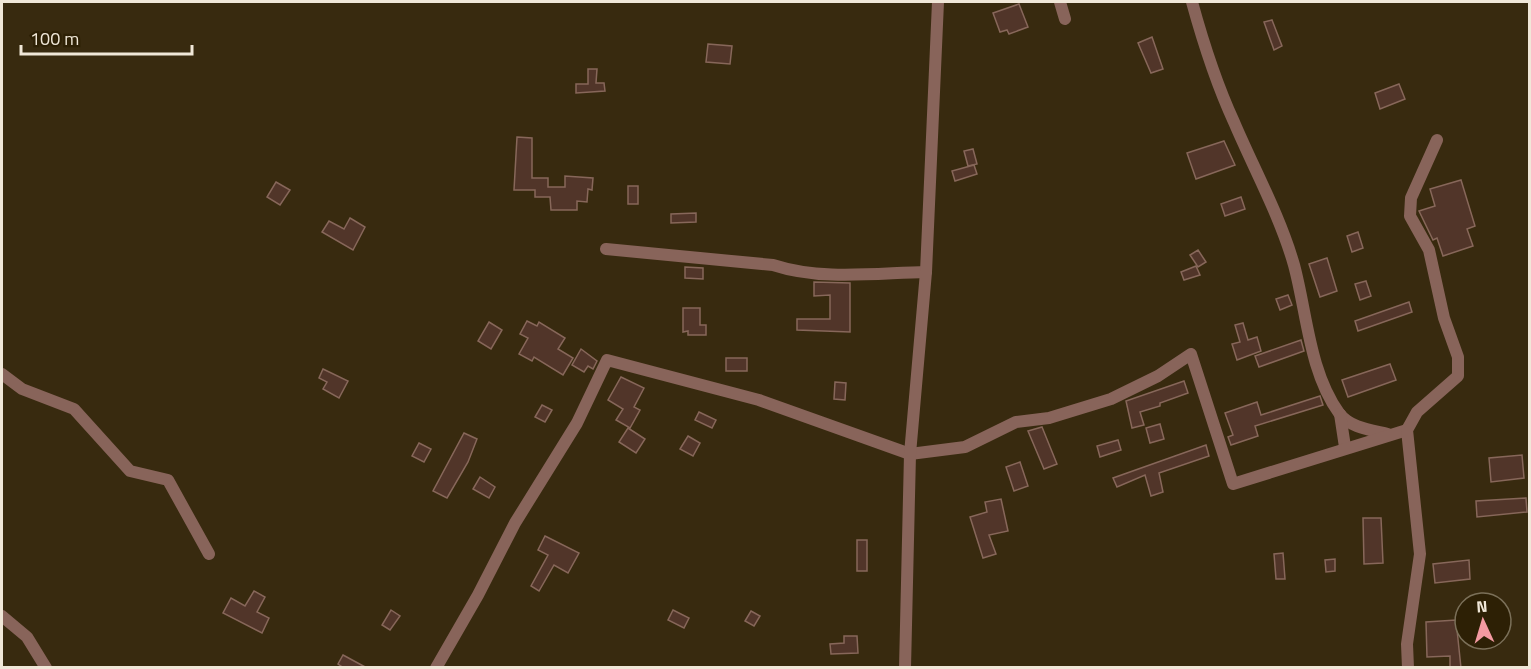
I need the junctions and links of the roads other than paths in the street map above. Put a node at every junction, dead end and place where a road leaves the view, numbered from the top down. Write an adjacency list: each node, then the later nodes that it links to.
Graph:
1 (938, 2): 7 (street)
2 (1060, 2): 4 (street)
3 (1192, 2): 9 (street)
4 (1065, 19)
5 (1437, 140): 10 (street)
6 (606, 249): 7 (street)
7 (926, 272): 13 (street)
8 (2, 374): 14 (street)
9 (1340, 414): 11 (street); 12 (street)
10 (1407, 430): 11 (street); 19 (street)
11 (1392, 435): 12 (street)
12 (1345, 447): 13 (street)
13 (910, 454): 17 (street); 18 (street)
14 (209, 554)
15 (2, 616): 16 (street)
16 (46, 668)
17 (436, 668)
18 (905, 668)
19 (1408, 668)

